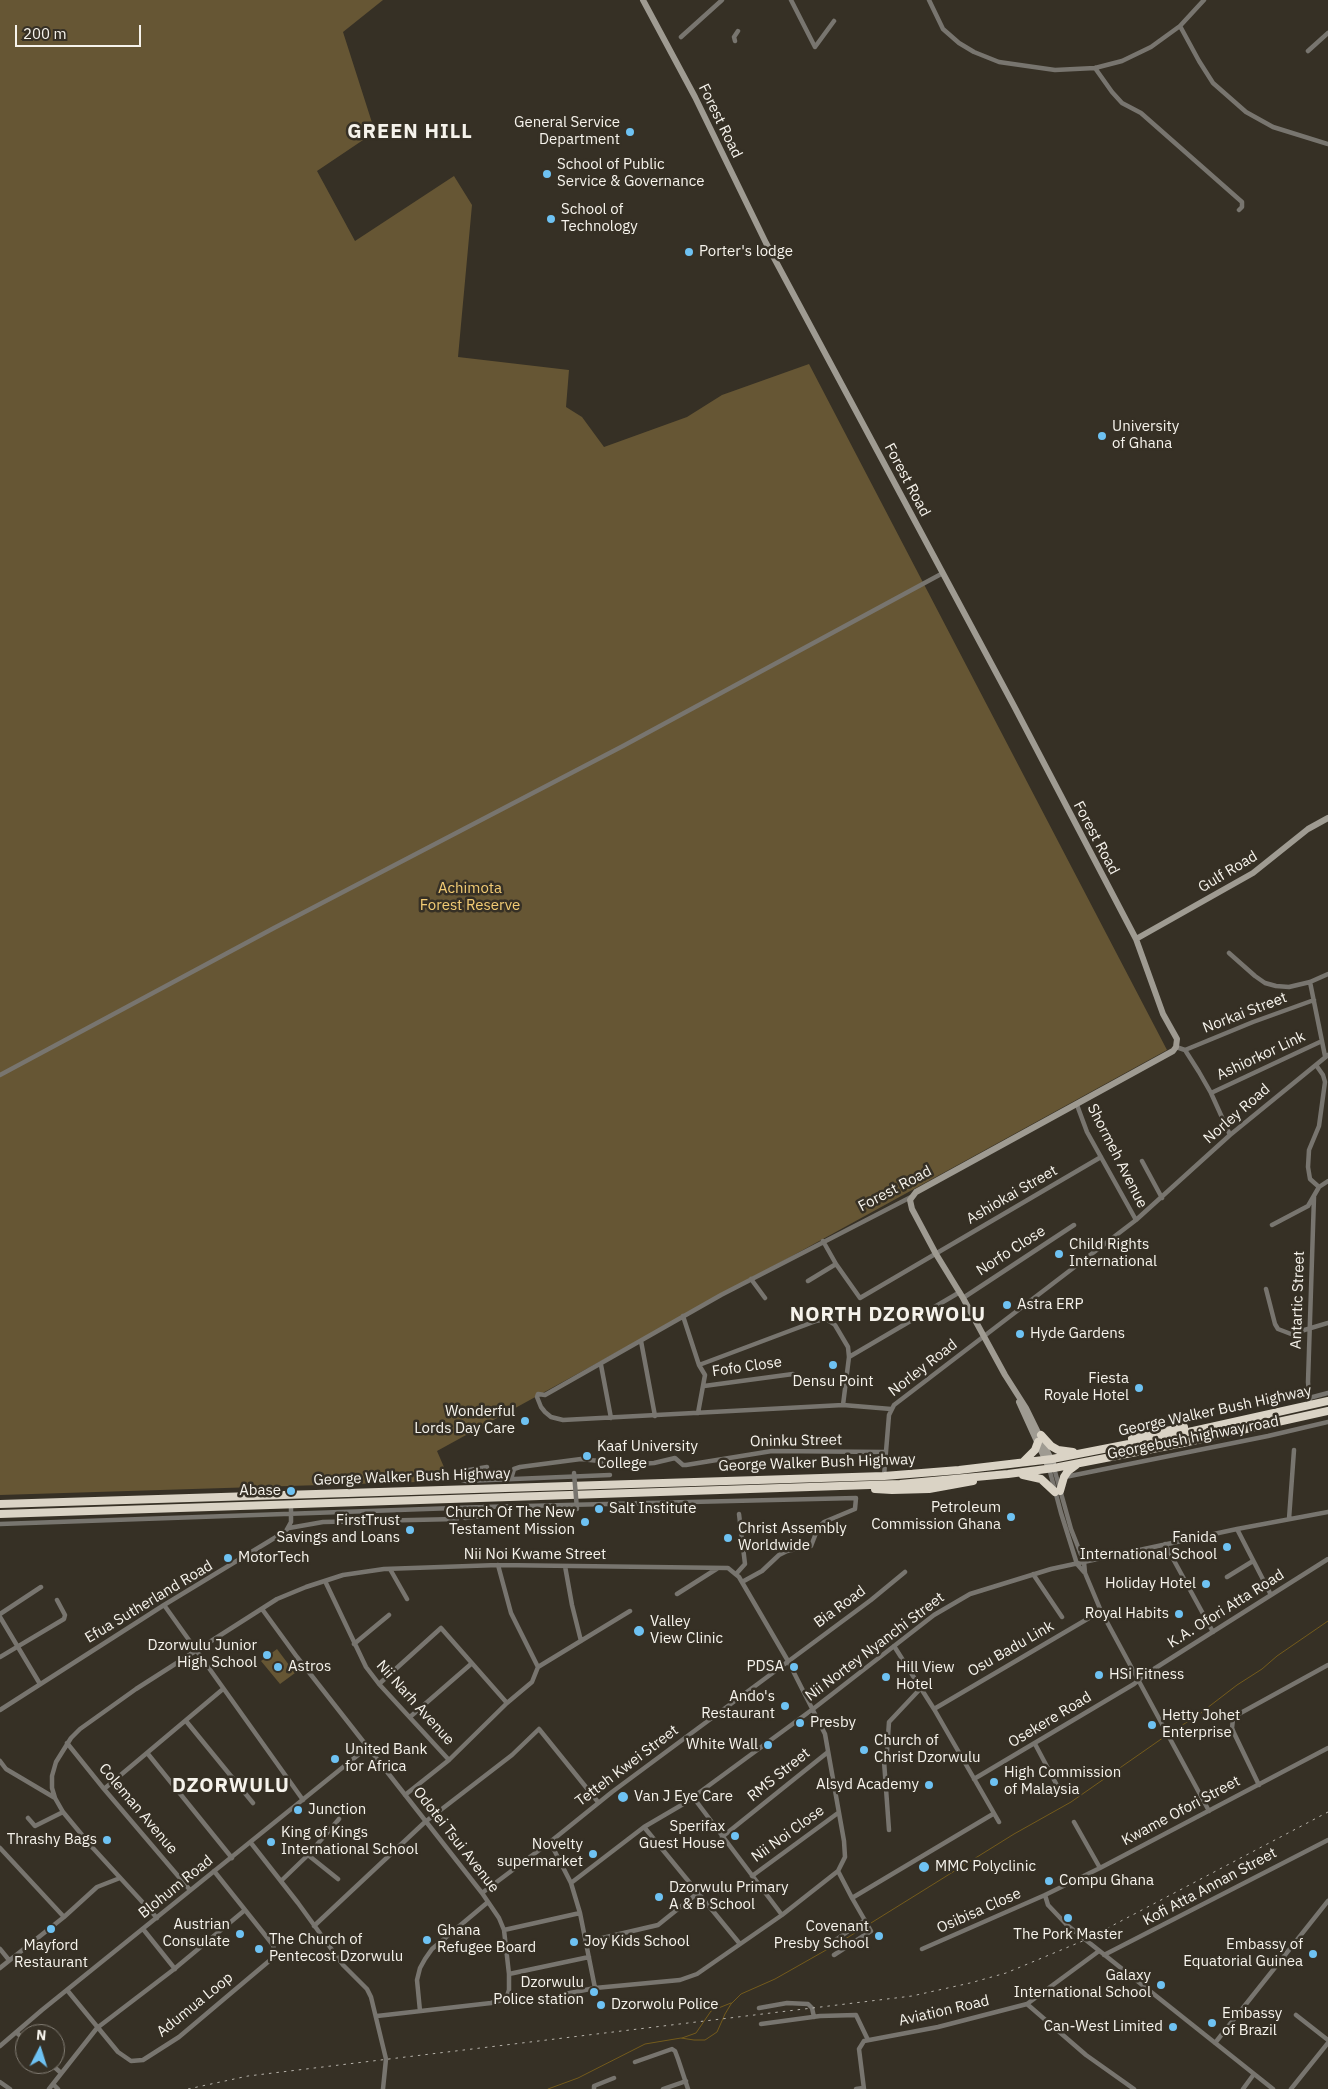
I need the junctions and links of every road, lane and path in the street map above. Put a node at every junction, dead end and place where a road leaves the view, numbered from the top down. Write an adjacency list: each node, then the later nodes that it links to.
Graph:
1 (643, 0): 16 (main road, Forest Road)
2 (722, 0): 10 (street)
3 (791, 0): 6 (street)
4 (929, 0): 13 (street)
5 (1204, 0): 7 (street)
6 (834, 21)
7 (1180, 26): 13 (street); 14 (street)
8 (738, 31): 11 (street)
9 (1328, 33): 12 (street)
10 (681, 37)
11 (735, 41)
12 (1308, 51)
13 (1095, 68): 15 (street)
14 (1328, 144)
15 (1239, 210)
16 (943, 573): 18 (main road, Forest Road); 28 (street)
17 (1328, 818): 18 (main road, Gulf Road)
18 (1136, 939): 24 (main road, Forest Road)
19 (1229, 953): 21 (street)
20 (1328, 974): 21 (street)
21 (1310, 982): 22 (street)
22 (1314, 1000): 23 (street); 25 (street, Norkai Street)
23 (1322, 1041): 26 (street); 29 (street, Ashiorkor Link)
24 (1176, 1047): 25 (street); 30 (main road, Forest Road)
25 (1185, 1050): 29 (street)
26 (1327, 1056): 27 (street, Norley Road)
27 (1316, 1064): 31 (street, Norley Road); 35 (street)
28 (0, 1075)
29 (1211, 1093): 31 (street)
30 (1076, 1105): 32 (street, Shormeh Avenue); 36 (main road, Forest Road)
31 (1230, 1135): 38 (street, Norley Road)
32 (1102, 1157): 39 (street, Shormeh Avenue); 43 (street, Ashiokai Street)
33 (1142, 1161): 38 (street)
34 (1328, 1181): 35 (street)
35 (1319, 1187): 37 (street)
36 (911, 1197): 42 (street, Forest Road); 43 (main road)
37 (1314, 1197): 41 (street); 52 (street, Antartic Street)
38 (1162, 1198): 39 (street, Norley Road)
39 (1136, 1220): 53 (street, Norley Road)
40 (1074, 1225): 48 (street, Norfo Close)
41 (1272, 1225)
42 (823, 1241): 44 (street); 45 (street, Forest Road)
43 (936, 1254): 44 (street, Ashiokai Street); 48 (main road)
44 (836, 1264): 46 (street)
45 (751, 1279): 49 (street); 50 (street, Forest Road)
46 (808, 1281)
47 (1266, 1289): 52 (street)
48 (961, 1295): 53 (main road); 55 (street, Norfo Close)
49 (765, 1298)
50 (683, 1316): 54 (street, Forest Road); 57 (street)
51 (1328, 1323): 52 (street)
52 (1310, 1328): 62 (street, Antartic Street)
53 (984, 1337): 65 (street, Norley Road); 71 (main road)
54 (641, 1341): 56 (street, Forest Road); 68 (street)
55 (849, 1357): 57 (street); 64 (street)
56 (601, 1364): 61 (street, Forest Road); 69 (street)
57 (699, 1366): 59 (street)
58 (793, 1374): 59 (street, Fofo Close)
59 (704, 1386): 67 (street)
60 (1328, 1393): 62 (street)
61 (538, 1394): 69 (street, Norley Road)
62 (1310, 1401): 63 (highway, George Walker Bush Highway); 74 (highway, George Walker Bush Highway)
63 (1328, 1401)
64 (843, 1405): 65 (street, Norley Road); 67 (street, Norley Road)
65 (891, 1409): 73 (street)
66 (1328, 1411): 77 (highway, George Walker Bush Highway)
67 (698, 1413): 68 (street, Norley Road)
68 (656, 1416): 69 (street, Norley Road)
69 (611, 1418)
70 (1328, 1422): 85 (street, Georgebush highway road)
71 (1039, 1438): 74 (highway); 75 (main road); 76 (highway)
72 (1294, 1450): 100 (street)
73 (886, 1452): 78 (street, Oninku Street); 84 (street)
74 (1085, 1453): 75 (highway, George Walker Bush Highway)
75 (1049, 1459): 76 (highway, George Walker Bush Highway); 80 (main road)
76 (1023, 1462): 84 (highway, George Walker Bush Highway)
77 (1080, 1463): 80 (highway, George Walker Bush Highway); 85 (highway)
78 (611, 1466): 83 (street); 86 (street, Oninku Street)
79 (487, 1468): 86 (street)
80 (1052, 1468): 82 (highway, George Walker Bush Highway); 88 (street)
81 (574, 1472): 93 (street, bridge)
82 (1008, 1474): 88 (highway); 90 (highway, George Walker Bush Highway)
83 (610, 1475): 86 (street); 87 (street)
84 (884, 1476): 87 (highway, George Walker Bush Highway)
85 (1064, 1477): 88 (highway)
86 (511, 1479)
87 (611, 1485): 89 (highway, George Walker Bush Highway)
88 (1057, 1491): 108 (street); 109 (street)
89 (0, 1504)
90 (291, 1504): 96 (highway, George Walker Bush Highway); 97 (street)
91 (483, 1507): 92 (street); 99 (street); 120 (street)
92 (458, 1508): 94 (street); 101 (street)
93 (577, 1509)
94 (417, 1510): 97 (street); 101 (street)
95 (1328, 1512): 100 (street, Nii Nortey Nyanchi Street)
96 (0, 1514)
97 (291, 1514): 102 (street); 103 (street)
98 (739, 1514): 116 (street)
99 (465, 1518)
100 (1289, 1519): 104 (street, Nii Nortey Nyanchi Street)
101 (417, 1520): 103 (street)
102 (0, 1524)
103 (289, 1528): 126 (street, Efua Sutherland Road)
104 (1237, 1529): 105 (street, Nii Nortey Nyanchi Street); 107 (street)
105 (1165, 1544): 108 (street, Nii Nortey Nyanchi Street); 133 (street)
106 (1328, 1559): 123 (street, K.A. Ofori Atta Road)
107 (1253, 1561): 118 (street); 123 (street)
108 (1084, 1562): 109 (street, Nii Nortey Nyanchi Street); 115 (street)
109 (1077, 1564): 115 (street); 117 (street, Nii Nortey Nyanchi Street)
110 (498, 1565): 111 (street, Nii Noi Kwame Street); 113 (street, Nii Noi Kwame Street); 143 (street)
111 (566, 1566): 112 (street, Nii Noi Kwame Street); 134 (street)
112 (720, 1567): 116 (street, Nii Noi Kwame Street); 122 (street)
113 (390, 1569): 119 (street, Nii Noi Kwame Street); 124 (street)
114 (905, 1572): 140 (street, Bia Road)
115 (1085, 1573): 129 (street)
116 (736, 1574): 120 (street, Nii Noi Kwame Street)
117 (1033, 1574): 132 (street); 137 (street, Nii Nortey Nyanchi Street)
118 (1227, 1577)
119 (325, 1581): 127 (street, Nii Noi Kwame Street); 135 (street, Nii Narh Avenue)
120 (742, 1582): 140 (street, Nii Noi Kwame Street)
121 (40, 1587): 131 (street)
122 (677, 1594)
123 (1271, 1595): 133 (street, K.A. Ofori Atta Road)
124 (407, 1598)
125 (57, 1600): 136 (street)
126 (164, 1606): 138 (street); 145 (street, Efua Sutherland Road)
127 (262, 1609): 138 (street, Nii Noi Kwame Street); 157 (street, Odotei Tsui Avenue)
128 (630, 1611): 134 (street)
129 (1101, 1611): 144 (street); 151 (street, Osu Badu Link)
130 (389, 1615): 135 (street)
131 (0, 1616): 136 (street)
132 (1062, 1616)
133 (1213, 1632): 144 (street, K.A. Ofori Atta Road)
134 (581, 1641): 143 (street)
135 (354, 1644): 146 (street, Nii Narh Avenue)
136 (18, 1646): 139 (street); 145 (street)
137 (894, 1646): 147 (street); 150 (street, Nii Nortey Nyanchi Street)
138 (196, 1650): 148 (street); 155 (street, Nii Noi Kwame Street)
139 (0, 1657)
140 (788, 1661): 150 (street, Nii Noi Kwame Street); 173 (street, Tetteh Kwei Street)
141 (471, 1664): 146 (street); 149 (street); 153 (street)
142 (1328, 1665): 166 (street)
143 (538, 1667): 149 (street)
144 (1138, 1680): 156 (street, Osekere Road); 175 (street)
145 (40, 1684): 152 (street, Efua Sutherland Road)
146 (379, 1684): 153 (street, Nii Narh Avenue)
147 (921, 1688): 151 (street); 185 (street)
148 (223, 1689): 154 (street); 172 (street)
149 (507, 1704): 161 (street)
150 (813, 1709): 159 (street, Nii Noi Kwame Street); 170 (street, Nii Nortey Nyanchi Street)
151 (934, 1709): 165 (street)
152 (0, 1710)
153 (410, 1717): 161 (street, Nii Narh Avenue)
154 (186, 1721): 160 (street); 174 (street)
155 (68, 1743): 167 (street, Coleman Avenue); 171 (street, Nii Noi Kwame Street)
156 (1035, 1744): 165 (street, Osekere Road); 168 (street)
157 (368, 1747): 169 (street, Odotei Tsui Avenue); 172 (street, Blohum Road)
158 (1328, 1748): 166 (street, Kwame Ofori Street)
159 (828, 1752): 177 (street, Nii Noi Kwame Street); 186 (street, RMS Street)
160 (148, 1754): 167 (street); 192 (street)
161 (449, 1760): 169 (street)
162 (0, 1761): 163 (street)
163 (6, 1769): 164 (street); 171 (street)
164 (0, 1774)
165 (974, 1779): 178 (street)
166 (1259, 1785): 175 (street, Kwame Ofori Street)
167 (104, 1789): 201 (street, Coleman Avenue)
168 (1060, 1790)
169 (405, 1795): 181 (street, Odotei Tsui Avenue)
170 (693, 1797): 184 (street, Nii Nortey Nyanchi Street); 186 (street)
171 (55, 1798): 176 (street)
172 (304, 1800): 189 (street, Blohum Road)
173 (598, 1802): 181 (street); 188 (street, Tetteh Kwei Street)
174 (252, 1803)
175 (1210, 1811): 193 (street, Kwame Ofori Street)
176 (63, 1812): 179 (street); 197 (street)
177 (838, 1813): 195 (street, Nii Noi Kwame Street); 196 (street, Nii Noi Close)
178 (993, 1814): 182 (street); 205 (street)
179 (28, 1818)
180 (339, 1819): 191 (street)
181 (425, 1822): 203 (street, Odotei Tsui Avenue); 214 (street)
182 (999, 1822)
183 (1074, 1822): 193 (street)
184 (644, 1827): 200 (street, Nii Nortey Nyanchi Street); 202 (street)
185 (889, 1830)
186 (722, 1837): 196 (street)
187 (1328, 1840): 223 (street, Kofi Atta Annan Street)
188 (550, 1842): 200 (street); 203 (street, Tetteh Kwei Street)
189 (251, 1843): 192 (street, Blohum Road); 199 (street)
190 (0, 1848): 211 (street)
191 (308, 1855): 198 (street); 199 (street)
192 (232, 1858): 194 (street, Blohum Road)
193 (1100, 1868): 204 (street, Kwame Ofori Street)
194 (214, 1871): 201 (street, Blohum Road); 208 (street)
195 (838, 1871): 205 (street); 210 (street)
196 (752, 1876): 210 (street)
197 (120, 1878): 211 (street); 212 (street)
198 (338, 1879)
199 (281, 1881): 214 (street)
200 (571, 1883): 209 (street)
201 (190, 1890): 212 (street, Blohum Road)
202 (699, 1892): 217 (street); 218 (street)
203 (482, 1893): 207 (street, Odotei Tsui Avenue)
204 (1045, 1895): 221 (street, Osibisa Close); 222 (street)
205 (852, 1898): 213 (street)
206 (1328, 1901): 245 (street)
207 (488, 1902): 216 (street, Odotei Tsui Avenue); 235 (street)
208 (245, 1910): 228 (street); 241 (street, Adumua Loop)
209 (580, 1913): 216 (street); 217 (street)
210 (782, 1915): 218 (street)
211 (64, 1917): 226 (street)
212 (157, 1918): 215 (street, Blohum Road)
213 (867, 1924): 219 (street); 224 (street)
214 (314, 1926): 237 (street)
215 (143, 1929): 228 (street); 231 (street, Blohum Road)
216 (504, 1930): 229 (street, Odotei Tsui Avenue)
217 (586, 1942): 225 (street)
218 (740, 1944): 230 (street)
219 (828, 1945)
220 (0, 1949): 226 (street)
221 (922, 1950)
222 (1099, 1951): 223 (street); 233 (street, Aviation Road)
223 (1104, 1955): 245 (street)
224 (834, 1956)
225 (589, 1958): 229 (street); 230 (street)
226 (9, 1960): 227 (street)
227 (0, 1968)
228 (175, 1969): 241 (street)
229 (509, 1974): 235 (street, Odotei Tsui Avenue)
230 (595, 1988): 232 (street)
231 (67, 1990): 239 (street, Blohum Road); 241 (street, Adumua Loop)
232 (560, 1995)
233 (1027, 2004): 243 (street, Aviation Road); 264 (street)
234 (759, 2008): 238 (street)
235 (420, 2011): 237 (street, Odotei Tsui Avenue)
236 (1296, 2015): 244 (street)
237 (377, 2016): 258 (street)
238 (814, 2017): 240 (street); 243 (street)
239 (27, 2024)
240 (761, 2024)
241 (97, 2028): 248 (street)
242 (15, 2035): 246 (street, Blohum Road)
243 (868, 2040): 263 (street)
244 (1328, 2041): 267 (street)
245 (1214, 2043): 250 (street)
246 (0, 2046)
247 (635, 2062): 252 (street)
248 (65, 2068)
249 (60, 2074): 254 (street)
250 (1254, 2074): 265 (street); 266 (street)
251 (614, 2078): 259 (street)
252 (686, 2081): 260 (street); 261 (street)
253 (0, 2082): 255 (street)
254 (53, 2084): 256 (street); 257 (street)
255 (10, 2089)
256 (48, 2089)
257 (58, 2089)
258 (383, 2089)
259 (594, 2089)
260 (663, 2089)
261 (688, 2089)
262 (856, 2089): 263 (street)
263 (864, 2089)
264 (1134, 2089)
265 (1242, 2089)
266 (1273, 2089)
267 (1291, 2089)

